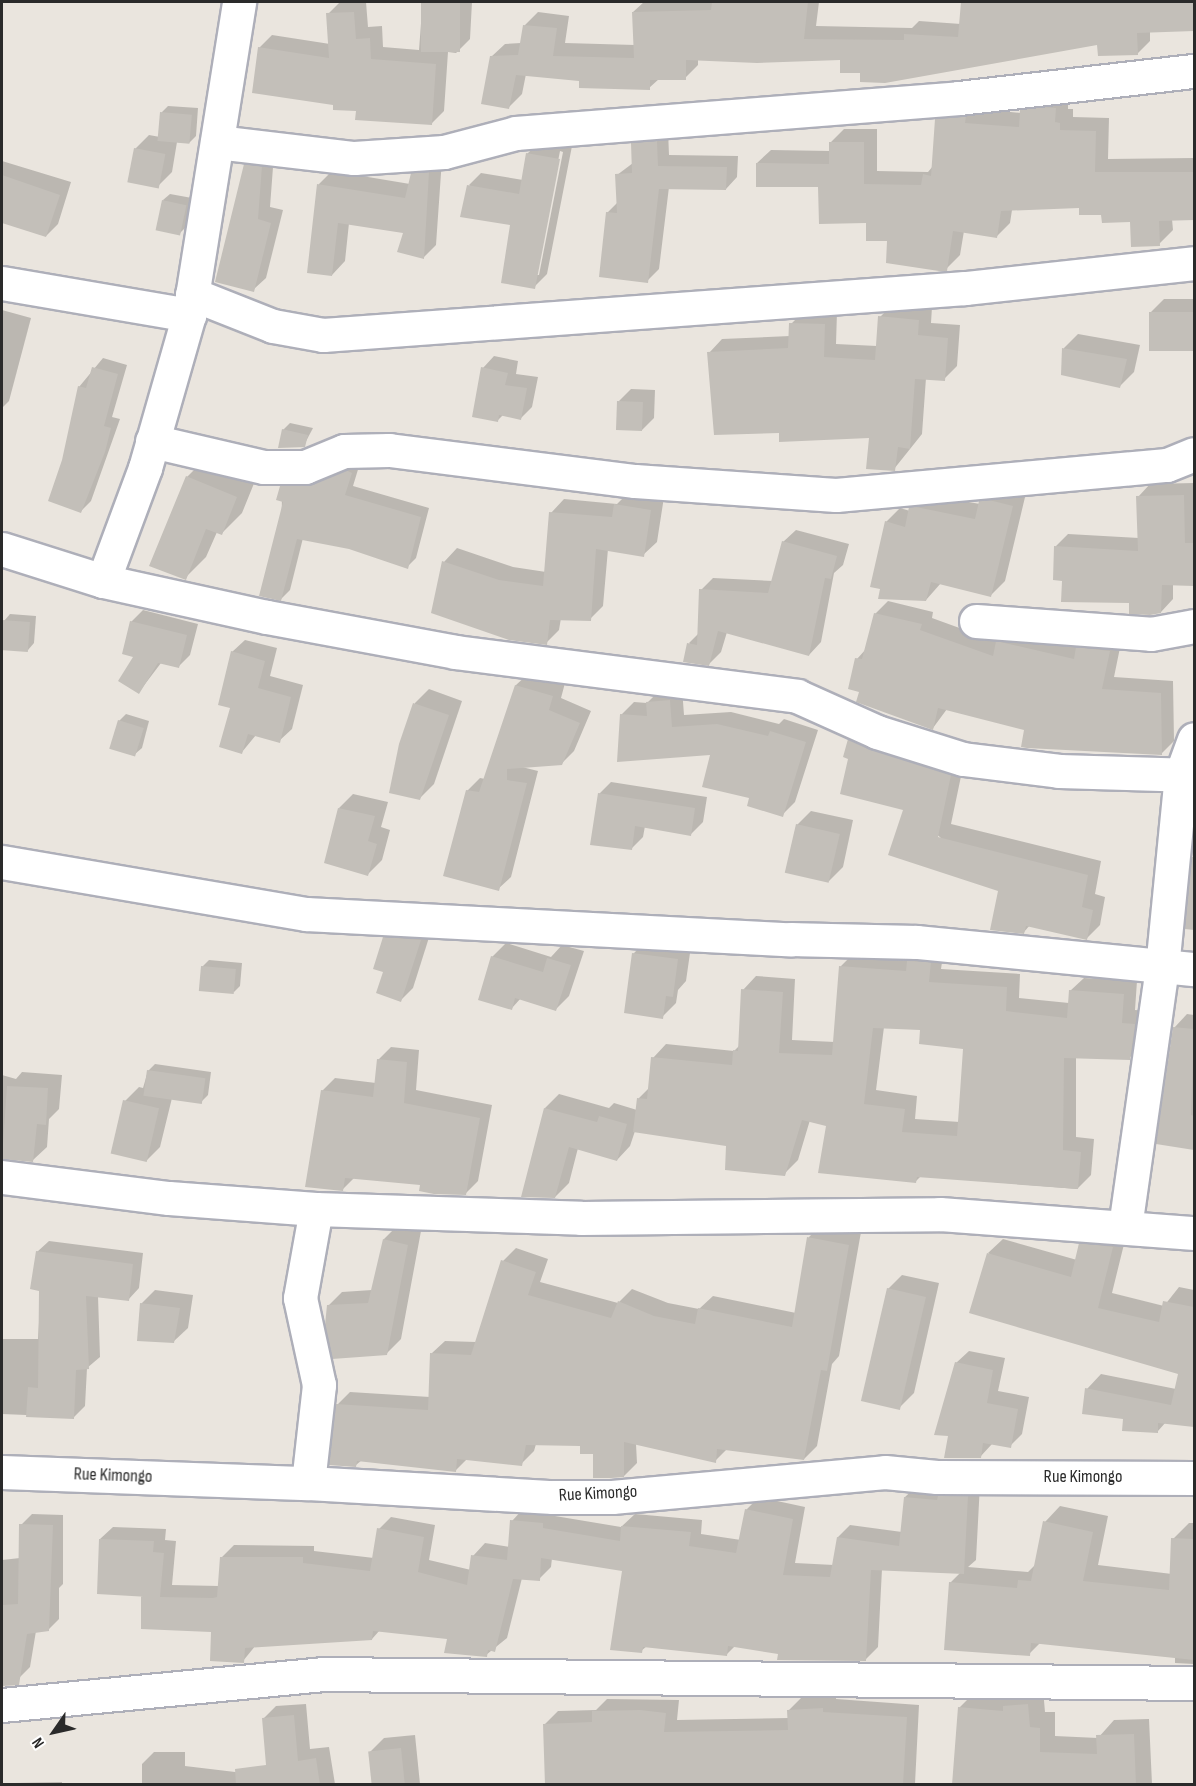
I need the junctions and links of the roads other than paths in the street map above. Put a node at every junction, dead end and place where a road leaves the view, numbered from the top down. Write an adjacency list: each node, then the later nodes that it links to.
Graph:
1 (239, 2): 3 (street)
2 (1194, 71): 3 (street)
3 (217, 142): 6 (street)
4 (1194, 263): 6 (street)
5 (2, 283): 6 (street)
6 (190, 304): 7 (street)
7 (152, 441): 8 (street); 10 (street)
8 (1194, 454)
9 (2, 549): 10 (street)
10 (103, 581): 14 (street)
11 (976, 621): 12 (street)
12 (1194, 626)
13 (1194, 739): 14 (street)
14 (1187, 775): 16 (street)
15 (2, 862): 16 (street)
16 (1162, 968): 17 (street); 20 (street)
17 (1194, 969)
18 (2, 1177): 19 (street)
19 (316, 1209): 20 (street); 24 (street)
20 (1125, 1227): 21 (street)
21 (1194, 1233)
22 (2, 1472): 24 (street, Rue Kimongo)
23 (1194, 1478): 24 (street, Rue Kimongo)
24 (308, 1483)
25 (1194, 1683): 26 (street)
26 (2, 1705)

